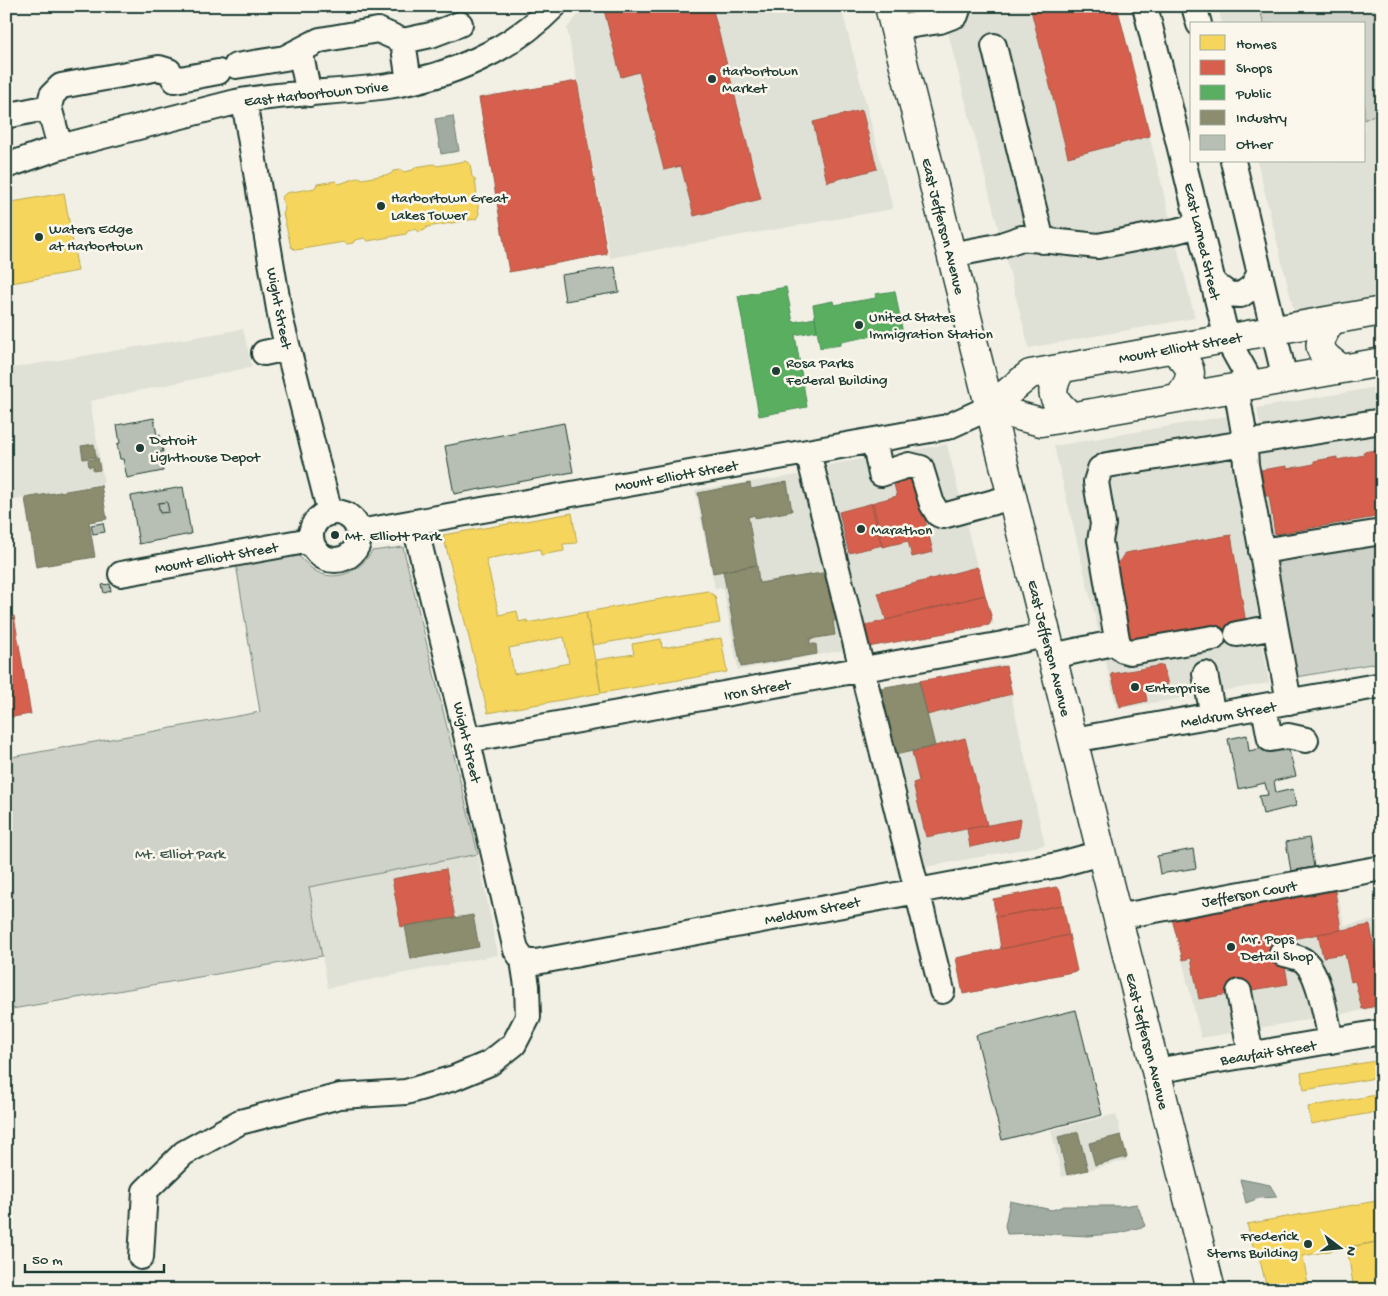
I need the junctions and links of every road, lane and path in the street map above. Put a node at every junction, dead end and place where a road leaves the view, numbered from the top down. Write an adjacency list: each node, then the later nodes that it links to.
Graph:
1 (554, 6): 12 (street, East Harbortown Drive)
2 (959, 6): 5 (street)
3 (1145, 6): 21 (street, East Larned Street)
4 (1194, 6): 6 (street)
5 (892, 17): 23 (main road, East Jefferson Avenue)
6 (1198, 22)
7 (460, 24): 8 (street)
8 (403, 41): 10 (street); 12 (street)
9 (994, 46): 22 (street)
10 (300, 50): 11 (street); 13 (street)
11 (175, 80): 15 (street); 16 (street)
12 (409, 82): 13 (street, East Harbortown Drive)
13 (309, 94): 14 (street, East Harbortown Drive)
14 (244, 101): 16 (street, East Harbortown Drive); 30 (street, Wight Street)
15 (49, 107): 17 (street); 18 (street)
16 (183, 115): 18 (street, East Harbortown Drive)
17 (6, 116)
18 (60, 147): 20 (street, East Harbortown Drive)
19 (1233, 162): 24 (street)
20 (6, 166)
21 (1199, 224): 22 (street); 25 (street, East Larned Street)
22 (1042, 241): 23 (street)
23 (951, 255): 39 (main road, East Jefferson Avenue)
24 (1260, 273): 25 (street); 28 (street)
25 (1213, 283): 29 (street, East Larned Street)
26 (1382, 311): 27 (main road, Mount Elliott Street)
27 (1332, 320): 28 (main road, Mount Elliott Street); 35 (main road)
28 (1274, 330): 29 (main road, Mount Elliott Street); 36 (street)
29 (1226, 339): 31 (main road, Mount Elliott Street); 37 (street, East Larned Street)
30 (288, 348): 32 (street); 46 (street, Wight Street)
31 (1172, 349): 34 (main road, Mount Elliott Street); 38 (main road)
32 (264, 353)
33 (1381, 364): 35 (main road)
34 (1062, 368): 39 (main road, Mount Elliott Street); 40 (main road)
35 (1342, 368): 36 (main road)
36 (1285, 379): 37 (main road)
37 (1244, 386): 38 (main road); 43 (street)
38 (1179, 397): 40 (main road)
39 (989, 408): 40 (main road); 42 (street, Mount Elliott Street); 45 (main road, East Jefferson Avenue)
40 (1071, 416)
41 (1382, 421): 43 (street)
42 (874, 440): 44 (street, Mount Elliott Street); 45 (street)
43 (1245, 444): 51 (street); 56 (street)
44 (808, 452): 47 (street, Mount Elliott Street); 58 (street)
45 (1012, 497): 57 (main road, East Jefferson Avenue)
46 (330, 513): 48 (street); 50 (street)
47 (414, 522): 48 (street, Mount Elliott Street); 64 (street, Wight Street)
48 (359, 532): 50 (street)
49 (1382, 532): 51 (street)
50 (311, 540): 52 (street, Mount Elliott Street)
51 (1262, 551): 53 (street)
52 (121, 574)
53 (1275, 627): 54 (street); 61 (street)
54 (1237, 634)
55 (1214, 638): 56 (street)
56 (1118, 642): 57 (street, Iron Street)
57 (1049, 645): 58 (street, Iron Street); 65 (main road, East Jefferson Avenue)
58 (863, 670): 64 (street, Iron Street); 69 (street)
59 (1204, 674): 63 (street)
60 (1382, 685): 61 (street, Meldrum Street)
61 (1289, 702): 62 (street, Meldrum Street)
62 (1264, 707): 63 (street, Meldrum Street); 66 (street)
63 (1213, 716): 65 (street, Meldrum Street)
64 (468, 740): 71 (street, Wight Street)
65 (1073, 740): 67 (main road, East Jefferson Avenue)
66 (1306, 740)
67 (1101, 853): 69 (street, Meldrum Street); 70 (main road, East Jefferson Avenue)
68 (1382, 868): 70 (street, Jefferson Court)
69 (917, 890): 71 (street, Meldrum Street); 73 (street)
70 (1117, 918): 78 (main road, East Jefferson Avenue)
71 (523, 960): 79 (street, Wight Street)
72 (1290, 962): 76 (street)
73 (942, 991)
74 (1239, 992): 77 (street)
75 (1382, 1032): 76 (street, Beaufait Street)
76 (1330, 1041): 77 (street, Beaufait Street)
77 (1251, 1055): 78 (street, Beaufait Street)
78 (1155, 1070): 80 (main road, East Jefferson Avenue)
79 (141, 1257)
80 (1211, 1290)

